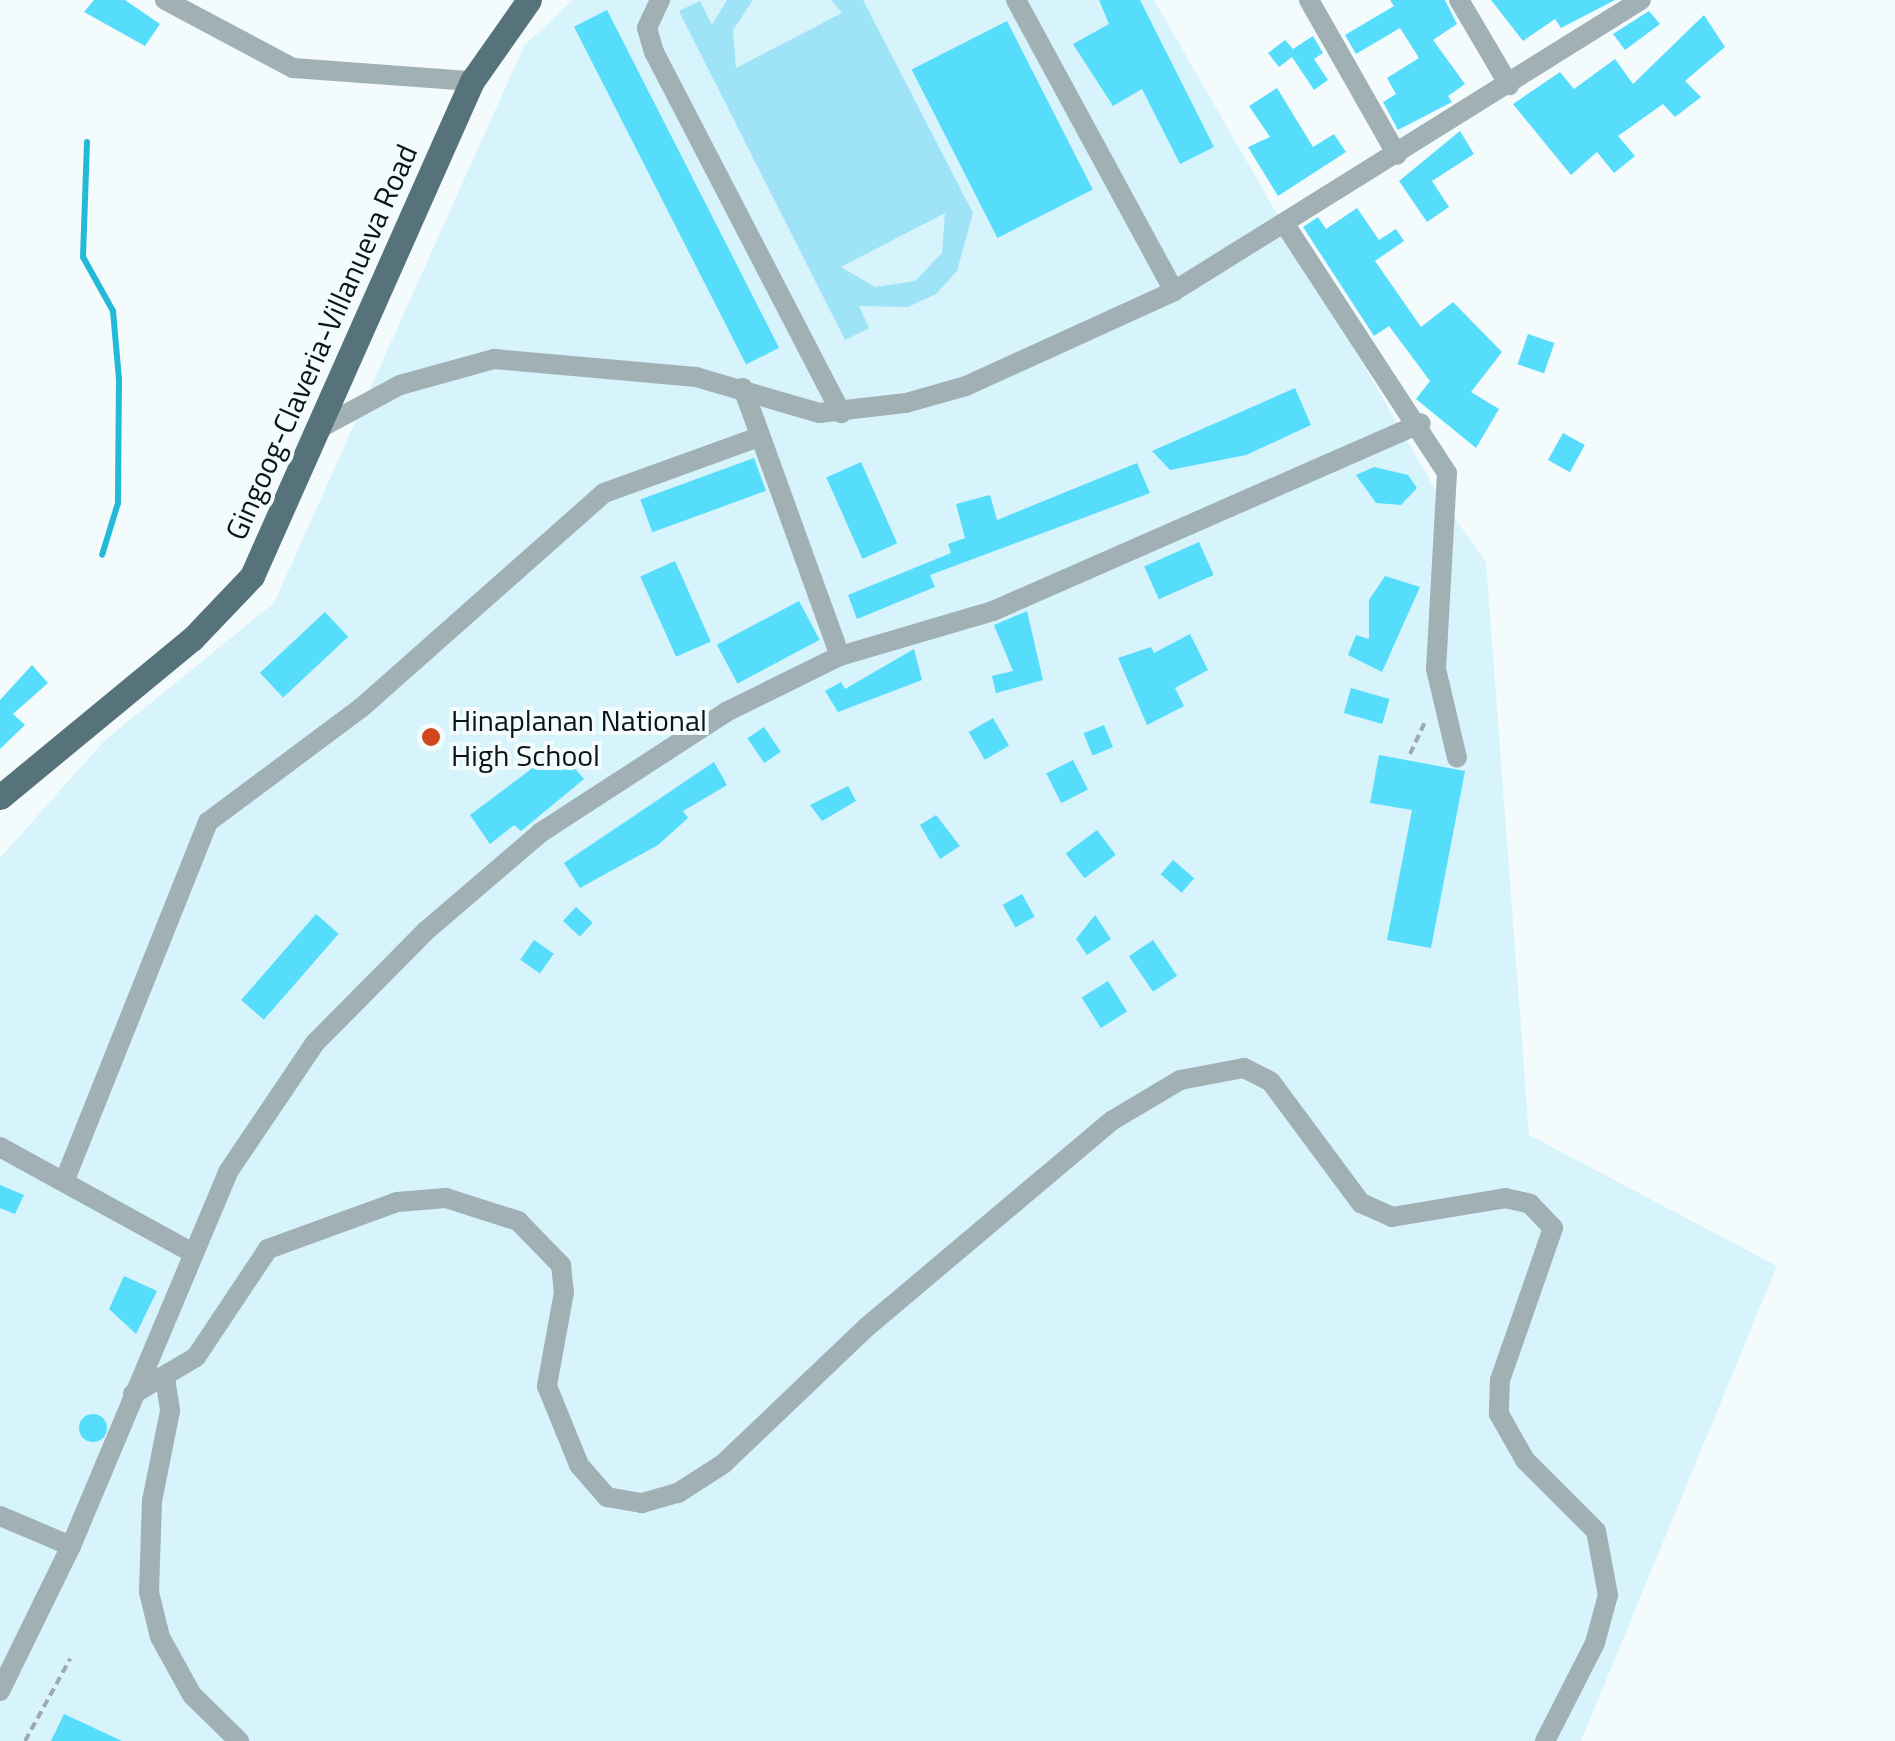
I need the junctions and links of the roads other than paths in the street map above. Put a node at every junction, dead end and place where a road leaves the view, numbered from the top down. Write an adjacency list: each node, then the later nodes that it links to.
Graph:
1 (165, 0): 8 (street)
2 (529, 0): 8 (main road, Gingoog-Claveria-Villanueva Road)
3 (660, 0): 14 (street)
4 (1016, 0): 12 (street)
5 (1309, 0): 10 (street)
6 (1459, 0): 9 (street)
7 (1641, 0): 9 (street)
8 (472, 81): 16 (main road, Gingoog-Claveria-Villanueva Road)
9 (1509, 85): 10 (street)
10 (1396, 155): 11 (street)
11 (1284, 223): 12 (street); 15 (street)
12 (1174, 290): 14 (street)
13 (743, 388): 14 (street); 16 (street); 17 (street)
14 (841, 413)
15 (1421, 423): 18 (street); 19 (street)
16 (322, 427): 20 (main road, Gingoog-Claveria-Villanueva Road)
17 (756, 438): 18 (street); 22 (street)
18 (840, 656): 23 (street)
19 (1456, 758)
20 (0, 797)
21 (0, 1147): 22 (street)
22 (64, 1182): 23 (street)
23 (191, 1252): 25 (street)
24 (166, 1378): 25 (street); 29 (street); 30 (street)
25 (133, 1394): 27 (street)
26 (0, 1516): 27 (street)
27 (71, 1546): 28 (street)
28 (0, 1691)
29 (239, 1741)
30 (1545, 1741)

